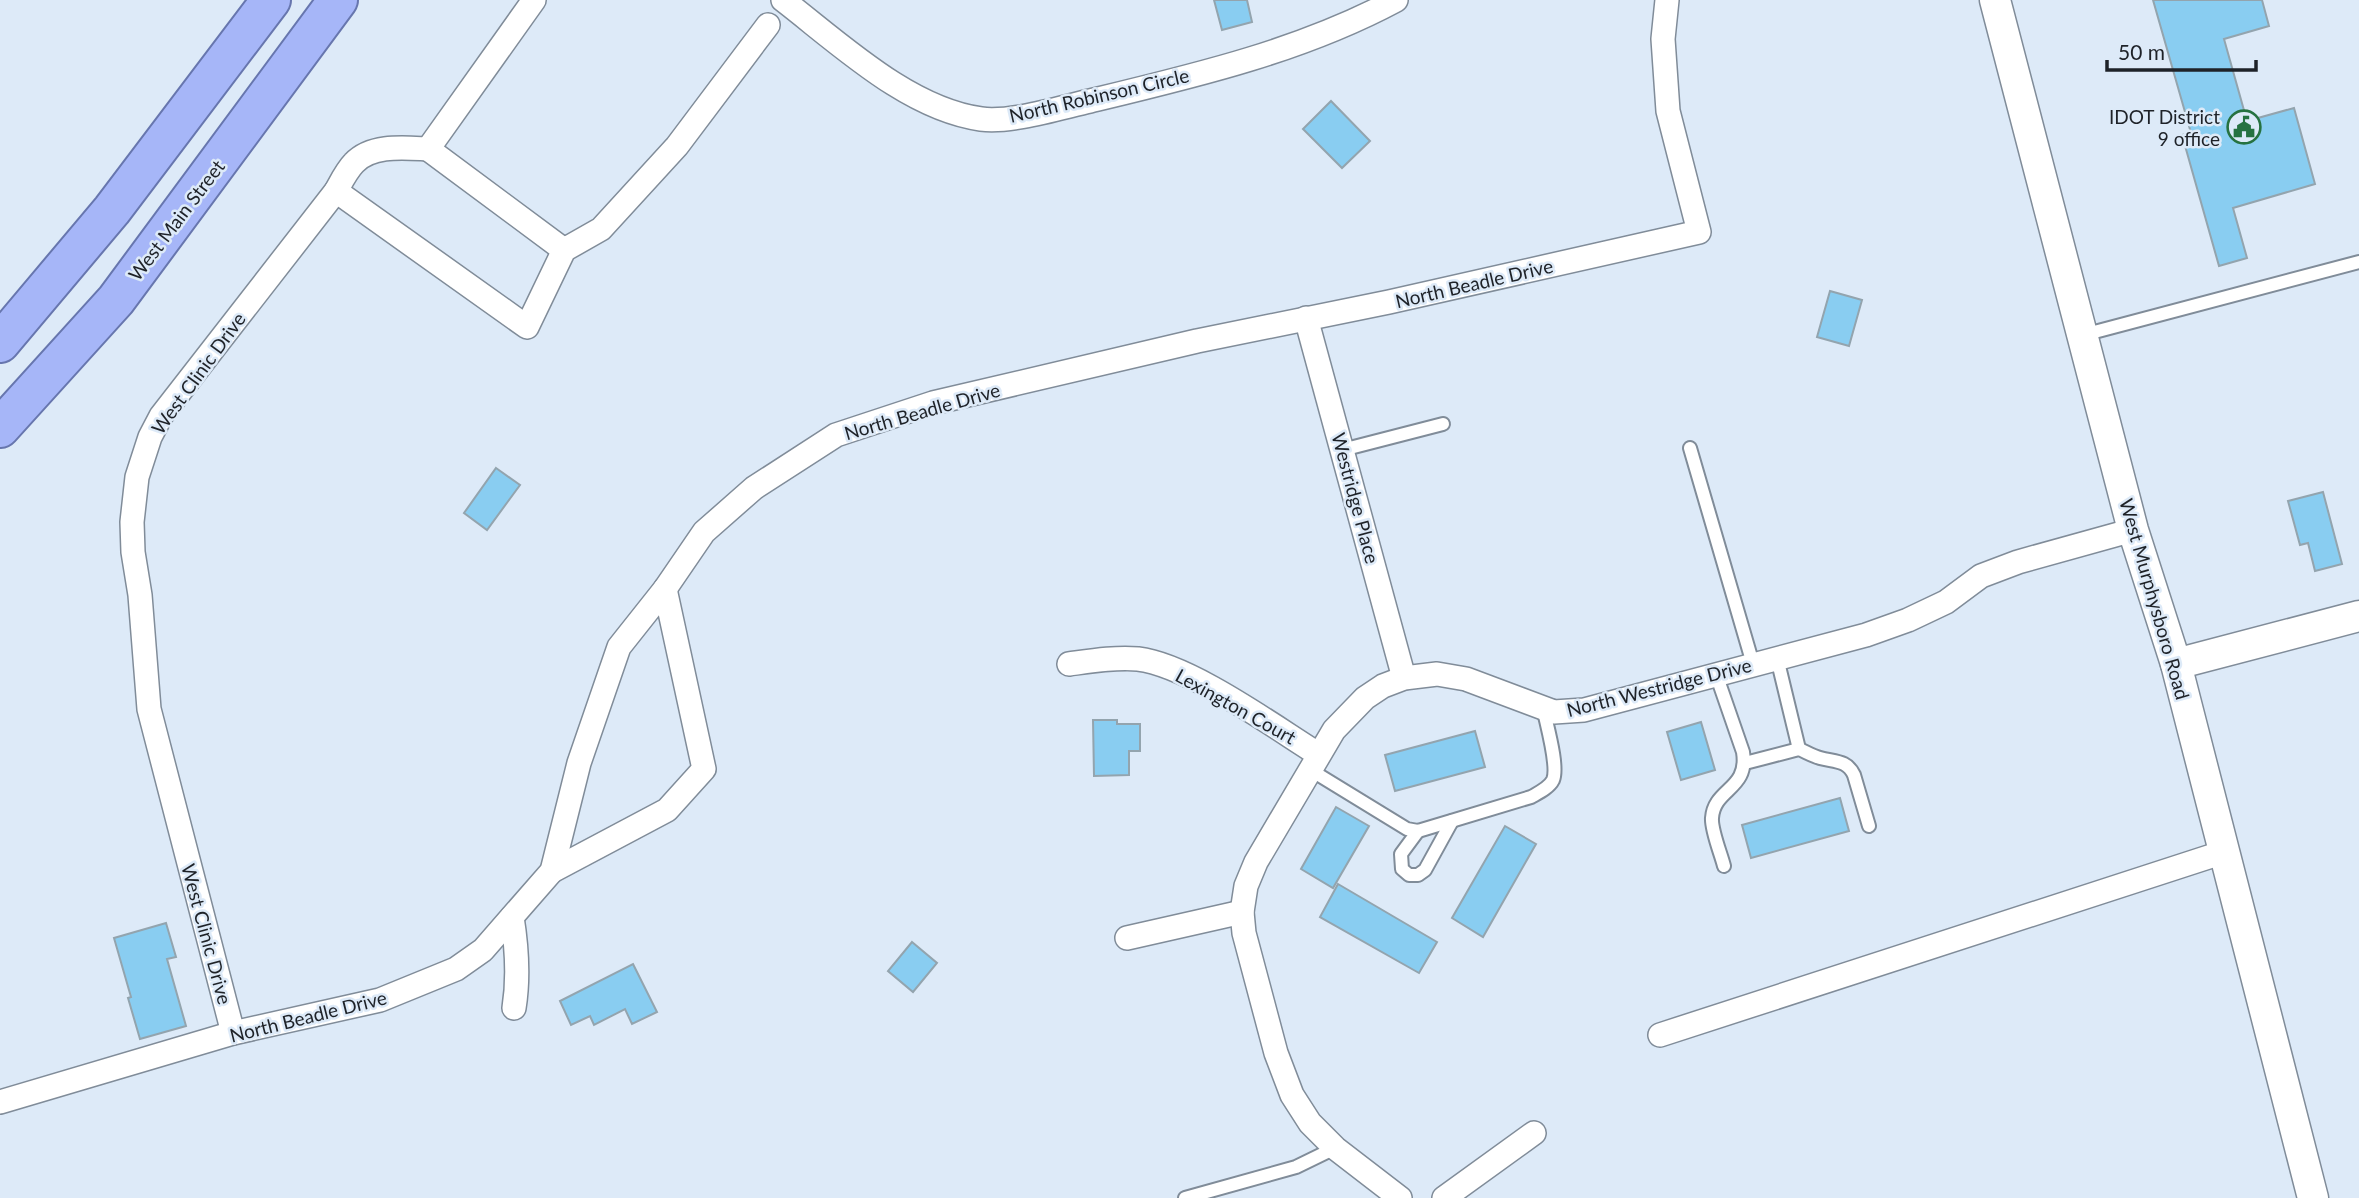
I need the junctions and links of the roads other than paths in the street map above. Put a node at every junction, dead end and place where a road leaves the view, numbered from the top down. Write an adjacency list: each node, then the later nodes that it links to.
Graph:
1 (271, 0): 15 (highway)
2 (338, 0): 17 (highway, West Main Street)
3 (534, 0): 9 (street)
4 (783, 0): 5 (street, North Robinson Circle)
5 (1396, 0)
6 (1667, 0): 13 (street, North Beadle Drive)
7 (1999, 1): 14 (street, West Murphysboro Road)
8 (768, 26): 11 (street)
9 (428, 149): 10 (street, West Clinic Drive); 11 (street)
10 (336, 191): 11 (street); 43 (street, West Clinic Drive)
11 (564, 250)
12 (2359, 262): 14 (lane)
13 (1306, 318): 19 (street, Westridge Place); 21 (street, North Beadle Drive)
14 (2083, 335): 20 (street, West Murphysboro Road)
15 (0, 343)
16 (1443, 424): 19 (lane)
17 (0, 428)
18 (1690, 448): 25 (lane)
19 (1342, 450): 28 (street, Westridge Place)
20 (2133, 530): 23 (street, North Westridge Drive); 26 (street, West Murphysboro Road)
21 (665, 589): 38 (street, North Beadle Drive); 38 (street)
22 (2359, 616): 26 (street)
23 (1777, 658): 25 (street, North Westridge Drive); 30 (lane)
24 (1069, 664): 31 (street, Lexington Court)
25 (1753, 664): 27 (street, North Westridge Drive)
26 (2176, 664): 36 (street, West Murphysboro Road)
27 (1716, 674): 29 (street, North Westridge Drive); 32 (lane)
28 (1404, 678): 29 (street, North Westridge Drive); 31 (street, North Westridge Drive)
29 (1543, 708): 33 (lane)
30 (1799, 749): 32 (lane); 34 (lane)
31 (1314, 761): 35 (lane); 39 (street, North Westridge Drive)
32 (1745, 763): 37 (lane)
33 (1452, 821): 35 (lane); 35 (lane)
34 (1869, 826)
35 (1418, 831)
36 (2224, 852): 44 (street); 51 (street, West Murphysboro Road)
37 (1724, 866)
38 (552, 871): 40 (street, North Beadle Drive)
39 (1242, 912): 41 (street); 47 (street, North Westridge Drive)
40 (512, 917): 42 (street); 43 (street, North Beadle Drive)
41 (1127, 938)
42 (514, 1008)
43 (233, 1033): 45 (street, North Beadle Drive)
44 (1660, 1035)
45 (0, 1102)
46 (1534, 1133): 50 (street)
47 (1328, 1140): 48 (lane); 49 (street)
48 (1185, 1198)
49 (1400, 1198)
50 (1444, 1198)
51 (2313, 1198)

